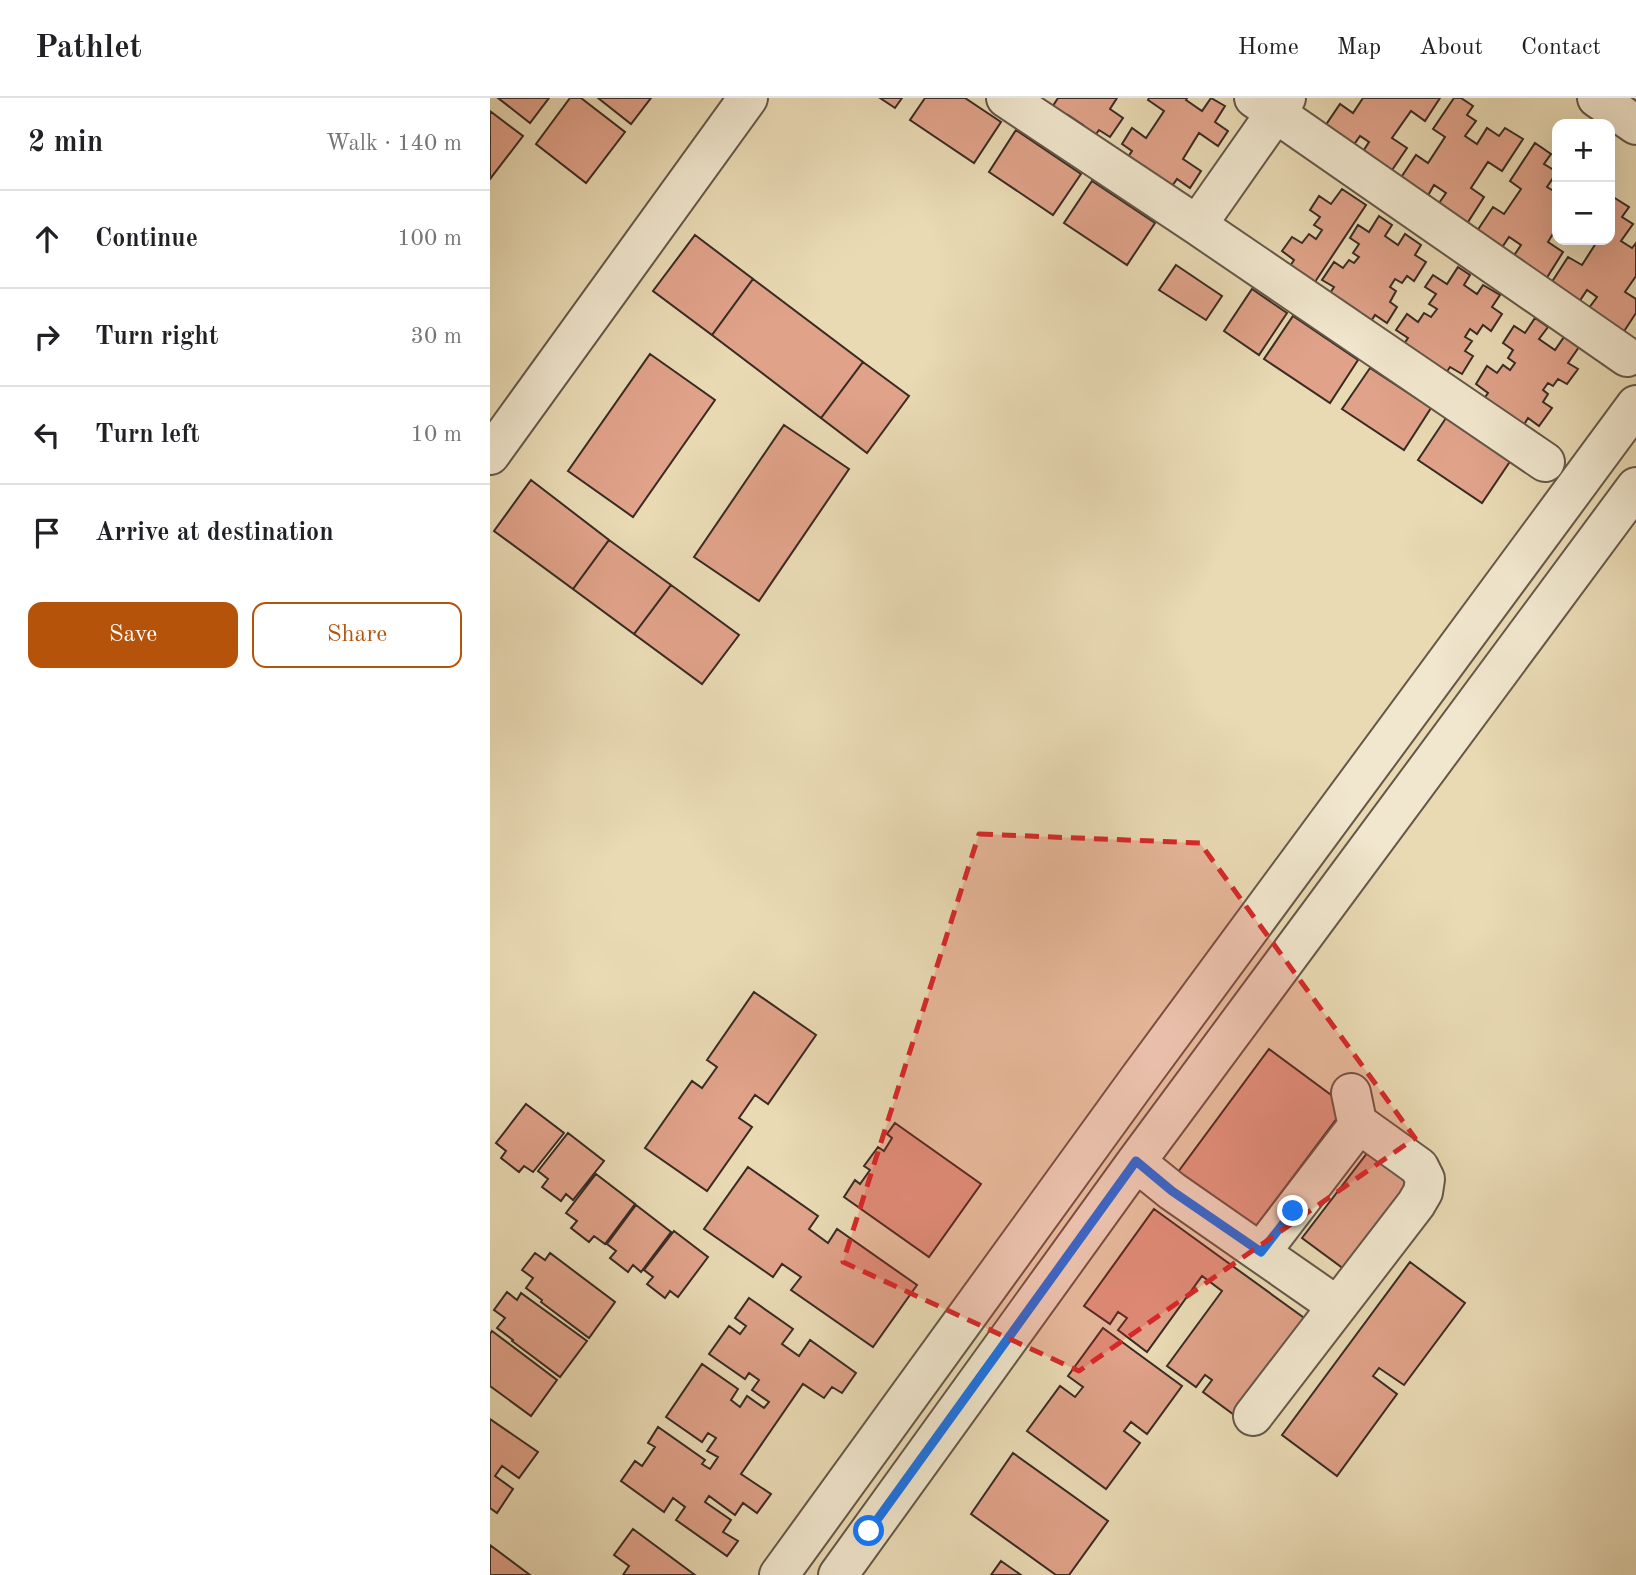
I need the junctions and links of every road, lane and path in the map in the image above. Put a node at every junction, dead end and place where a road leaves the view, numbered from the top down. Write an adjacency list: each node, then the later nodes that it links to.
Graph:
1 (748, 98): 9 (street)
2 (1006, 98): 6 (street)
3 (1597, 98): 5 (street)
4 (1272, 103): 6 (street); 7 (street)
5 (1636, 125)
6 (1197, 225): 10 (street)
7 (1627, 357)
8 (1636, 405): 16 (street)
9 (490, 455)
10 (1545, 462)
11 (1636, 487): 12 (street)
12 (1136, 1161): 13 (street); 17 (street)
13 (1261, 1252): 14 (street); 14 (street)
14 (1337, 1306): 15 (street)
15 (1253, 1416)
16 (779, 1575)
17 (838, 1575)

